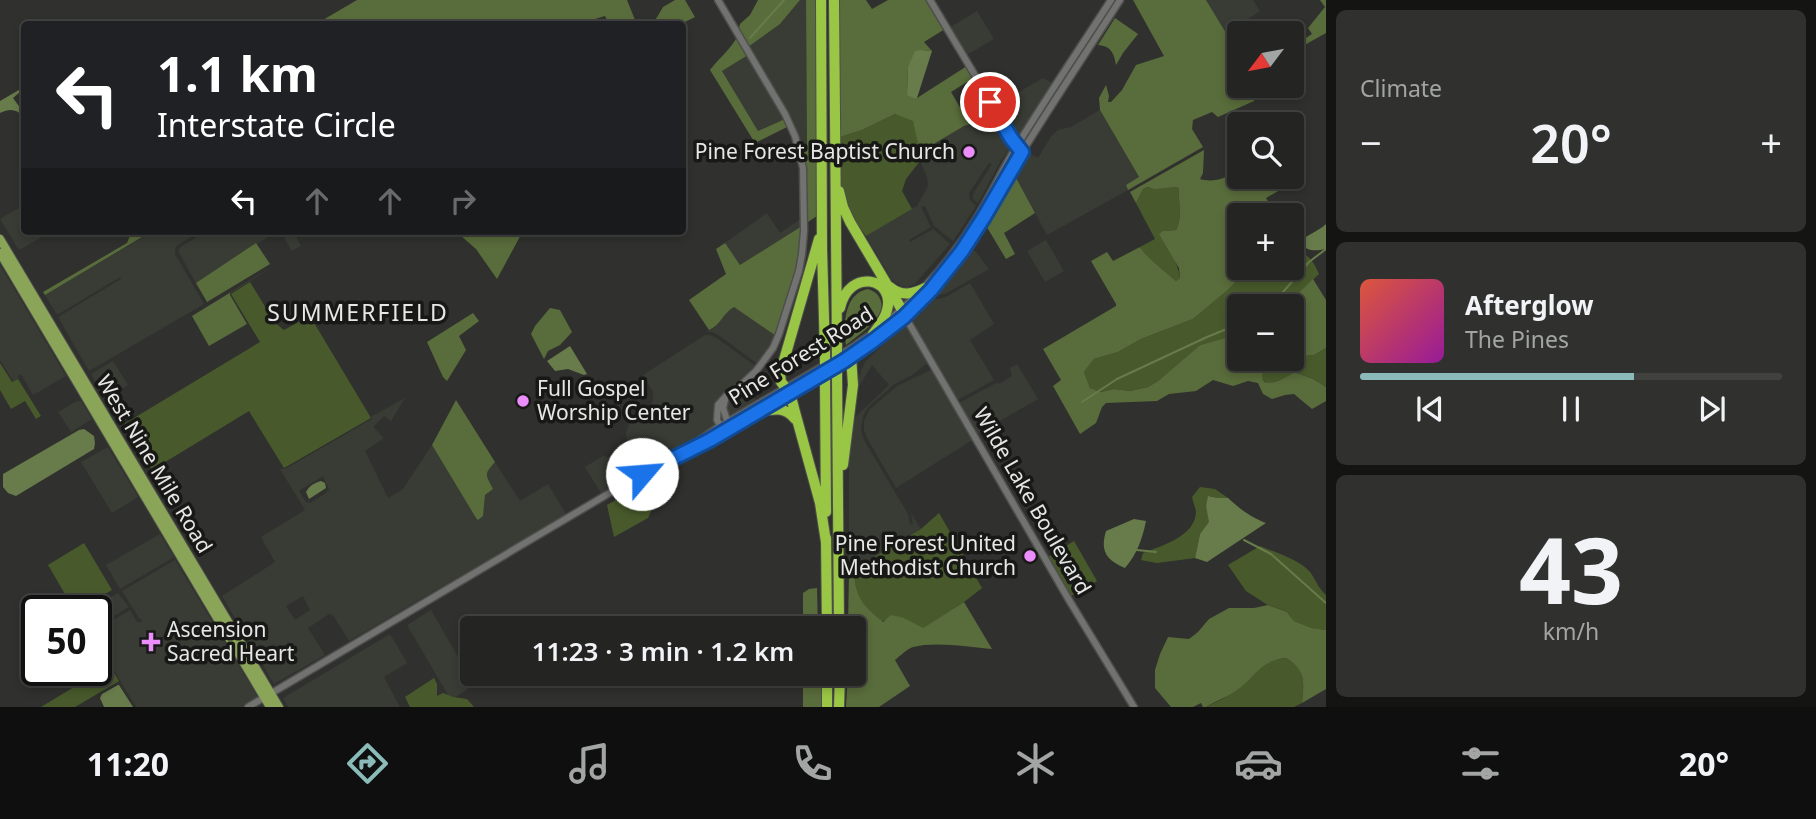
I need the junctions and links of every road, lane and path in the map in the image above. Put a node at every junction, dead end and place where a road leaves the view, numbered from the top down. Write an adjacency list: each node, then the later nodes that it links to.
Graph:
1 (718, 0): 24 (main road)
2 (821, 0): 9 (highway)
3 (834, 0): 8 (highway)
4 (930, 0): 7 (main road)
5 (1111, 0): 7 (main road, Pine Forest Road)
6 (1120, 0): 7 (main road, Pine Forest Road)
7 (1019, 149): 15 (main road, Pine Forest Road); 16 (main road, Pine Forest Road)
8 (835, 176): 14 (highway); 17 (highway)
9 (822, 224): 22 (highway); 35 (highway, bridge)
10 (0, 239): 13 (main road, West Nine Mile Road)
11 (0, 246): 13 (main road)
12 (0, 253): 18 (main road, West Nine Mile Road)
13 (22, 276): 21 (main road, West Nine Mile Road)
14 (884, 279): 15 (highway); 16 (highway)
15 (925, 288): 16 (main road, Pine Forest Road)
16 (903, 314): 19 (main road, Pine Forest Road); 20 (main road, Pine Forest Road); 46 (main road, Wilde Lake Boulevard)
17 (836, 322): 19 (highway); 32 (highway, bridge)
18 (46, 330): 21 (main road); 23 (main road, West Nine Mile Road)
19 (873, 334): 22 (main road, Pine Forest Road)
20 (851, 356): 22 (main road, Pine Forest Road); 32 (highway)
21 (82, 377): 30 (main road, West Nine Mile Road)
22 (787, 391): 25 (main road, Pine Forest Road); 27 (main road, Pine Forest Road); 29 (highway)
23 (84, 394): 30 (main road); 31 (main road, West Nine Mile Road)
24 (730, 394): 26 (main road); 28 (main road)
25 (758, 412): 28 (main road, Pine Forest Road); 29 (highway)
26 (725, 413): 27 (main road); 28 (main road)
27 (738, 416): 28 (main road, Pine Forest Road)
28 (726, 427): 41 (main road, Pine Forest Road)
29 (800, 430): 35 (highway)
30 (122, 443): 34 (main road, West Nine Mile Road)
31 (119, 454): 33 (main road, West Nine Mile Road); 34 (main road)
32 (839, 493): 38 (highway)
33 (144, 495): 36 (main road); 41 (main road, West Nine Mile Road)
34 (154, 498): 36 (main road, West Nine Mile Road)
35 (826, 542): 37 (highway)
36 (186, 551): 41 (main road, West Nine Mile Road)
37 (827, 616)
38 (839, 616)
39 (827, 686): 44 (highway)
40 (839, 686): 45 (highway)
41 (267, 695): 42 (main road, Pine Forest Road); 43 (main road, West Nine Mile Road)
42 (248, 707)
43 (275, 707)
44 (827, 707)
45 (839, 707)
46 (1134, 707)

